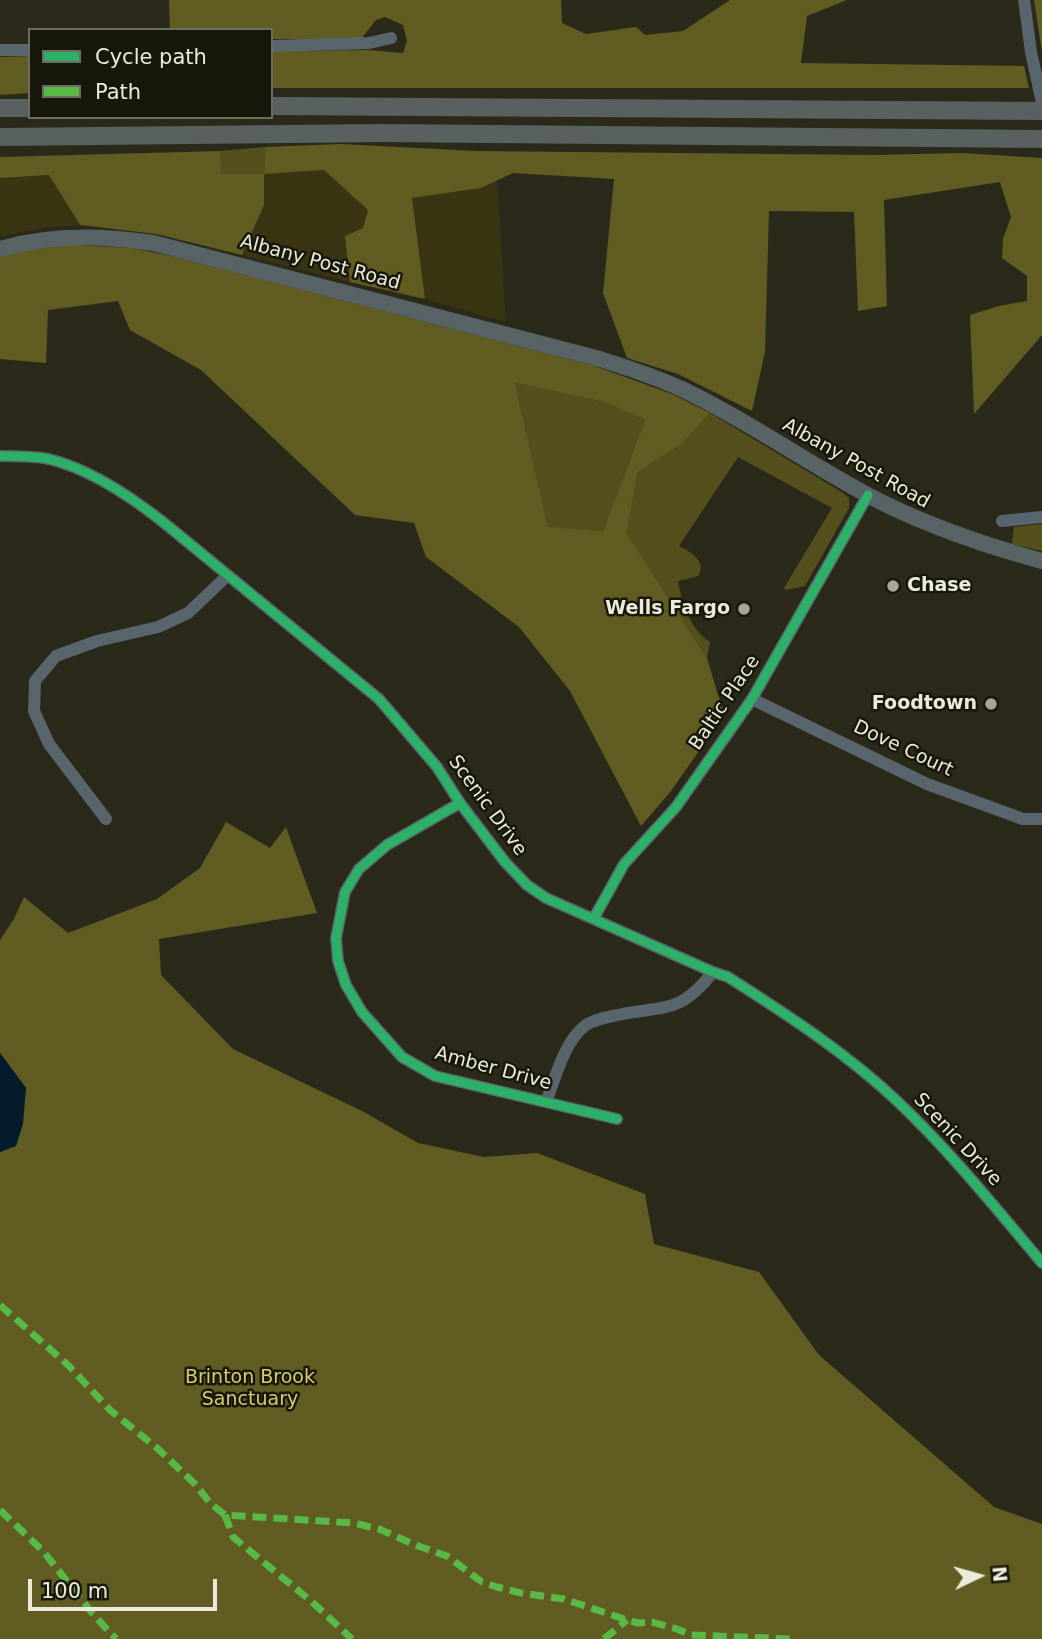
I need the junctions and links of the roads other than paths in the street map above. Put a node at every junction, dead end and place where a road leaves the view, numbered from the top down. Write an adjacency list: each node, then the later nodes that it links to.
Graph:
1 (1024, 0): 9 (street)
2 (391, 38): 3 (street)
3 (273, 46)
4 (0, 50): 5 (street)
5 (28, 50)
6 (273, 106): 9 (highway)
7 (0, 108): 8 (highway)
8 (28, 108)
9 (1037, 109)
10 (0, 138): 11 (highway)
11 (1037, 139)
12 (0, 249): 14 (main road, Albany Post Road)
13 (0, 456): 18 (street, Scenic Drive)
14 (869, 495): 17 (main road, Albany Post Road); 19 (street, Baltic Place)
15 (1042, 517): 16 (street)
16 (1002, 521)
17 (1042, 561)
18 (228, 575): 20 (street, Scenic Drive); 21 (street)
19 (752, 699): 22 (street, Dove Court); 23 (street, Baltic Place)
20 (460, 803): 23 (street, Scenic Drive); 25 (street, Amber Drive)
21 (106, 819)
22 (1042, 819)
23 (594, 918): 24 (street, Scenic Drive)
24 (713, 972): 25 (street, Amber Drive); 27 (street, Scenic Drive)
25 (546, 1102): 26 (street, Amber Drive)
26 (617, 1119)
27 (1042, 1263)

